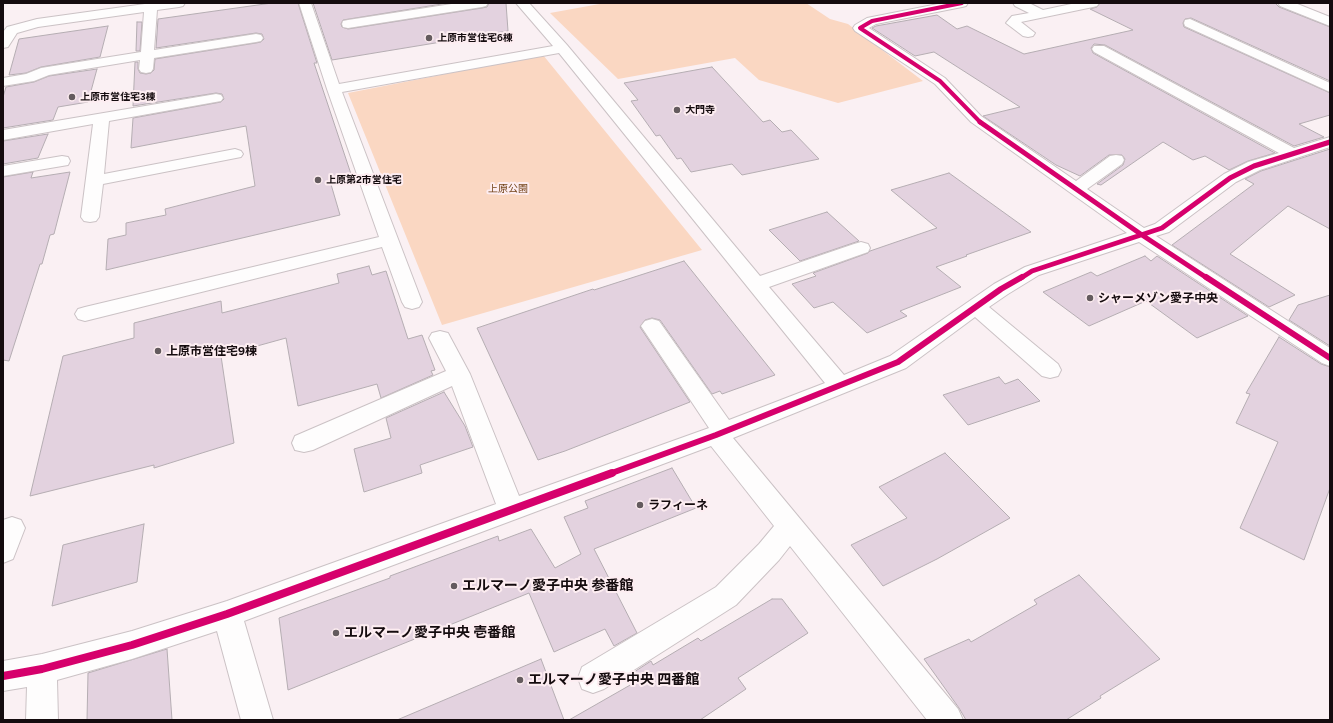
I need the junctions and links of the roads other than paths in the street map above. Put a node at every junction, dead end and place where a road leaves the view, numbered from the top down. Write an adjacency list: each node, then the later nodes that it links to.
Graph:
1 (178, 3): 9 (street)
2 (305, 3): 24 (street)
3 (482, 3): 13 (street)
4 (522, 3): 17 (street)
5 (962, 3): 35 (street)
6 (1019, 3): 10 (street)
7 (1093, 3): 10 (street)
8 (1284, 3): 11 (street)
9 (151, 7): 15 (street); 19 (street)
10 (1042, 14): 14 (street)
11 (1330, 22)
12 (1190, 23): 23 (street)
13 (348, 24)
14 (1028, 34)
15 (4, 38)
16 (256, 38): 19 (street)
17 (558, 43): 21 (street); 24 (street); 40 (street)
18 (1099, 49): 30 (street)
19 (148, 55): 20 (street); 22 (street)
20 (146, 70)
21 (362, 72)
22 (3, 82)
23 (1330, 88)
24 (334, 89): 38 (street)
25 (216, 98): 26 (street)
26 (102, 118): 27 (street); 34 (street)
27 (3, 134)
28 (1330, 142): 30 (street)
29 (235, 154): 34 (street)
30 (1293, 154): 37 (street)
31 (1116, 160): 35 (street)
32 (62, 161): 33 (street)
33 (3, 171)
34 (94, 181): 36 (street)
35 (1075, 189): 37 (street)
36 (90, 217)
37 (1142, 235): 42 (street); 46 (street)
38 (389, 240): 41 (street); 43 (street)
39 (861, 248): 40 (street)
40 (756, 284): 49 (street)
41 (412, 302)
42 (976, 307): 47 (street); 49 (street)
43 (85, 314)
44 (652, 326): 50 (street)
45 (440, 338): 48 (street)
46 (1330, 358)
47 (1050, 370)
48 (459, 374): 51 (street); 52 (street)
49 (840, 386): 50 (street)
50 (720, 433): 52 (street); 53 (street)
51 (304, 443)
52 (511, 509): 54 (street)
53 (789, 526): 57 (street); 60 (street)
54 (227, 614): 55 (street); 59 (street)
55 (42, 669): 56 (street); 58 (street)
56 (3, 676)
57 (593, 678)
58 (42, 720)
59 (257, 720)
60 (947, 720)

